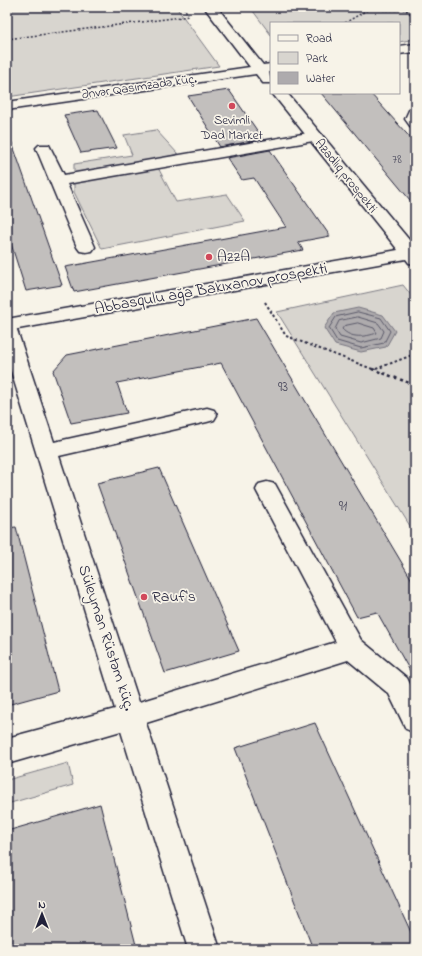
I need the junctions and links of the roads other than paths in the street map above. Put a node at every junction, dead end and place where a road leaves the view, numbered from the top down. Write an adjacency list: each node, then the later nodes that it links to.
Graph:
1 (210, 7): 4 (main road)
2 (415, 48): 3 (main road)
3 (400, 50)
4 (266, 69): 5 (main road); 7 (main road, Ənvər Qasımzadə küç.)
5 (270, 81)
6 (280, 94): 10 (main road, Azadlıq prospekti)
7 (7, 106)
8 (415, 111): 9 (main road)
9 (415, 123)
10 (314, 137): 12 (main road); 14 (main road, Azadlıq prospekti)
11 (44, 148): 12 (main road)
12 (58, 181): 13 (main road)
13 (86, 246)
14 (413, 254): 15 (main road, Abbasqulu ağa Bakıxanov prospekti)
15 (7, 326): 17 (main road, Süleyman Rüstəm küç.)
16 (207, 415): 17 (main road)
17 (47, 451): 21 (main road, Süleyman Rüstəm küç.)
18 (267, 490): 19 (main road)
19 (352, 648): 20 (main road); 21 (main road)
20 (406, 683): 22 (main road)
21 (131, 716): 23 (main road); 24 (main road, Süleyman Rüstəm küç.)
22 (415, 721)
23 (7, 751)
24 (204, 949)

